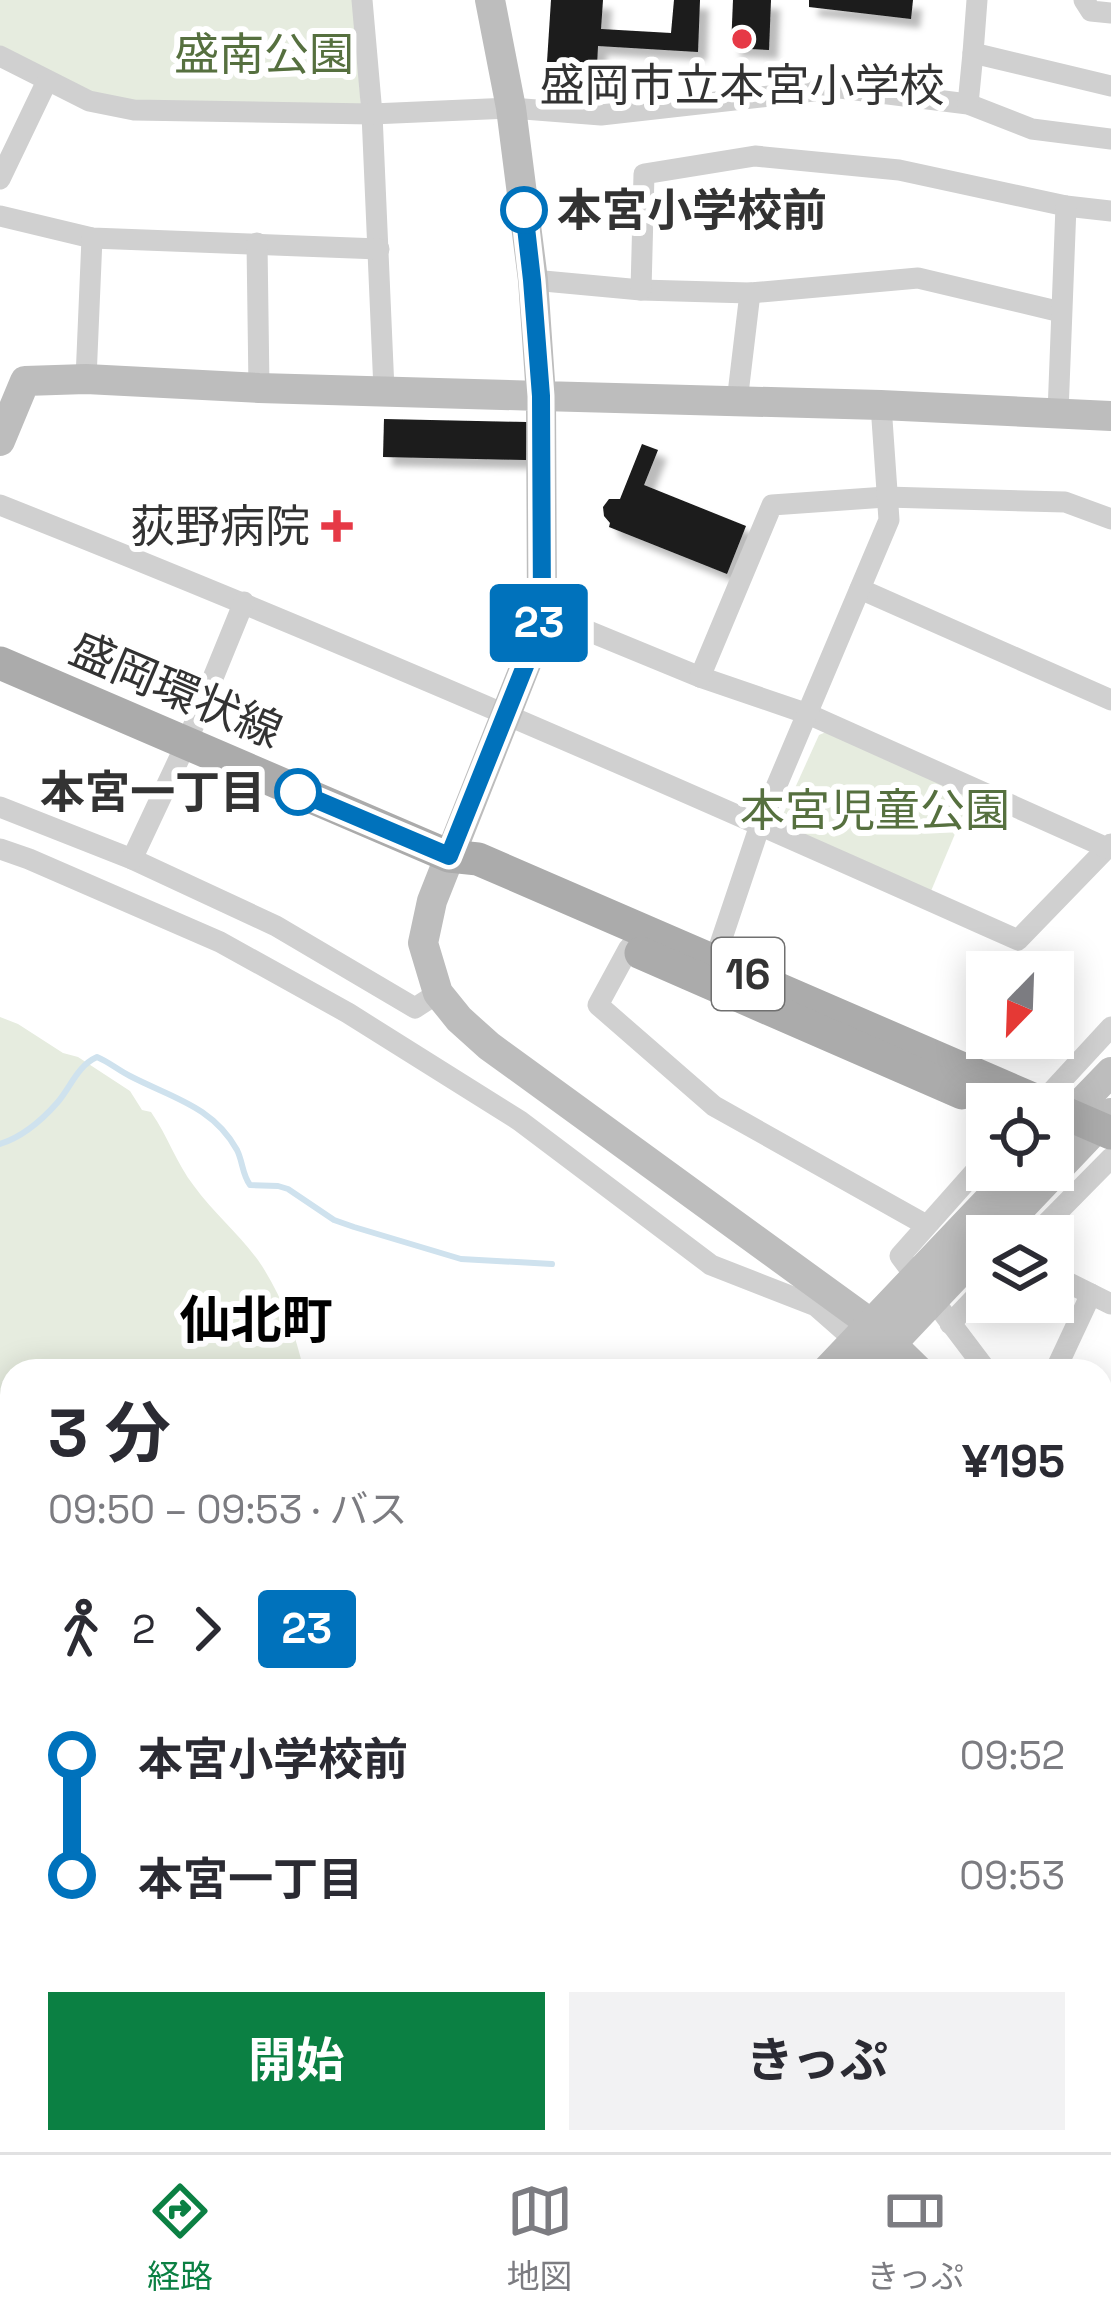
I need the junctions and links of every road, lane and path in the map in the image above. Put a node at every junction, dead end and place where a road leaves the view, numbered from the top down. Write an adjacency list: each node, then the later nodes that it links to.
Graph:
1 (362, 0): 12 (street)
2 (490, 0): 11 (street)
3 (977, 0): 6 (street)
4 (1084, 0): 5 (street)
5 (1111, 13)
6 (973, 52): 9 (street); 10 (street)
7 (0, 56): 8 (street)
8 (47, 81): 12 (street); 14 (street)
9 (1111, 86)
10 (968, 104): 11 (street); 13 (street)
11 (511, 108): 12 (street); 21 (street)
12 (371, 113): 20 (street)
13 (1111, 139)
14 (0, 179)
15 (1066, 206): 16 (street); 22 (street); 24 (street)
16 (1111, 212)
17 (0, 216): 18 (street)
18 (92, 238): 19 (street); 25 (street)
19 (256, 243): 20 (street); 26 (street)
20 (379, 249): 27 (street)
21 (532, 280): 22 (street); 28 (street)
22 (641, 290): 23 (street)
23 (750, 293): 24 (street); 29 (street)
24 (1061, 312): 31 (street)
25 (86, 379): 26 (street); 33 (street)
26 (259, 388): 27 (street)
27 (384, 390): 28 (street)
28 (541, 396): 29 (street); 39 (street)
29 (737, 402): 30 (street)
30 (881, 405): 31 (street); 34 (street)
31 (1058, 413): 32 (street)
32 (1111, 416)
33 (0, 442)
34 (886, 497): 36 (street); 37 (street); 41 (street)
35 (0, 505): 38 (street)
36 (1111, 519)
37 (860, 589): 42 (street); 43 (street)
38 (244, 602): 44 (street); 45 (street)
39 (542, 612): 41 (street); 44 (street)
40 (0, 663): 45 (main road, 盛岡環状線 / 16)
41 (700, 677): 43 (street)
42 (1108, 692)
43 (808, 714): 47 (street); 48 (street)
44 (505, 715): 47 (street); 50 (street)
45 (186, 744): 50 (main road, 盛岡環状線 / 16); 51 (street)
46 (0, 808): 51 (street)
47 (760, 825): 48 (street); 53 (street)
48 (1109, 846)
49 (0, 849): 76 (street)
50 (449, 856): 52 (main road, 盛岡環状線 / 16); 53 (main road, 盛岡環状線 / 16); 54 (street)
51 (132, 860): 54 (street)
52 (629, 948): 59 (main road, 盛岡環状線 / 16); 70 (street)
53 (715, 959): 57 (main road, 盛岡環状線 / 16)
54 (438, 993): 76 (street)
55 (1111, 1027): 58 (street)
56 (1111, 1072): 60 (street)
57 (997, 1083)
58 (1060, 1083)
59 (966, 1095)
60 (1074, 1110)
61 (1111, 1113): 68 (street)
62 (1074, 1117): 63 (main road)
63 (1111, 1133)
64 (1074, 1141): 65 (main road)
65 (1111, 1157): 69 (street)
66 (966, 1181): 70 (street)
67 (1001, 1191): 76 (street)
68 (1014, 1215)
69 (1054, 1215)
70 (926, 1226): 75 (street)
71 (966, 1265): 76 (street)
72 (1074, 1286): 73 (street)
73 (1101, 1299): 79 (street)
74 (966, 1307): 75 (street)
75 (950, 1324): 78 (street)
76 (884, 1346): 77 (street)
77 (854, 1359)
78 (977, 1359)
79 (1062, 1359)

